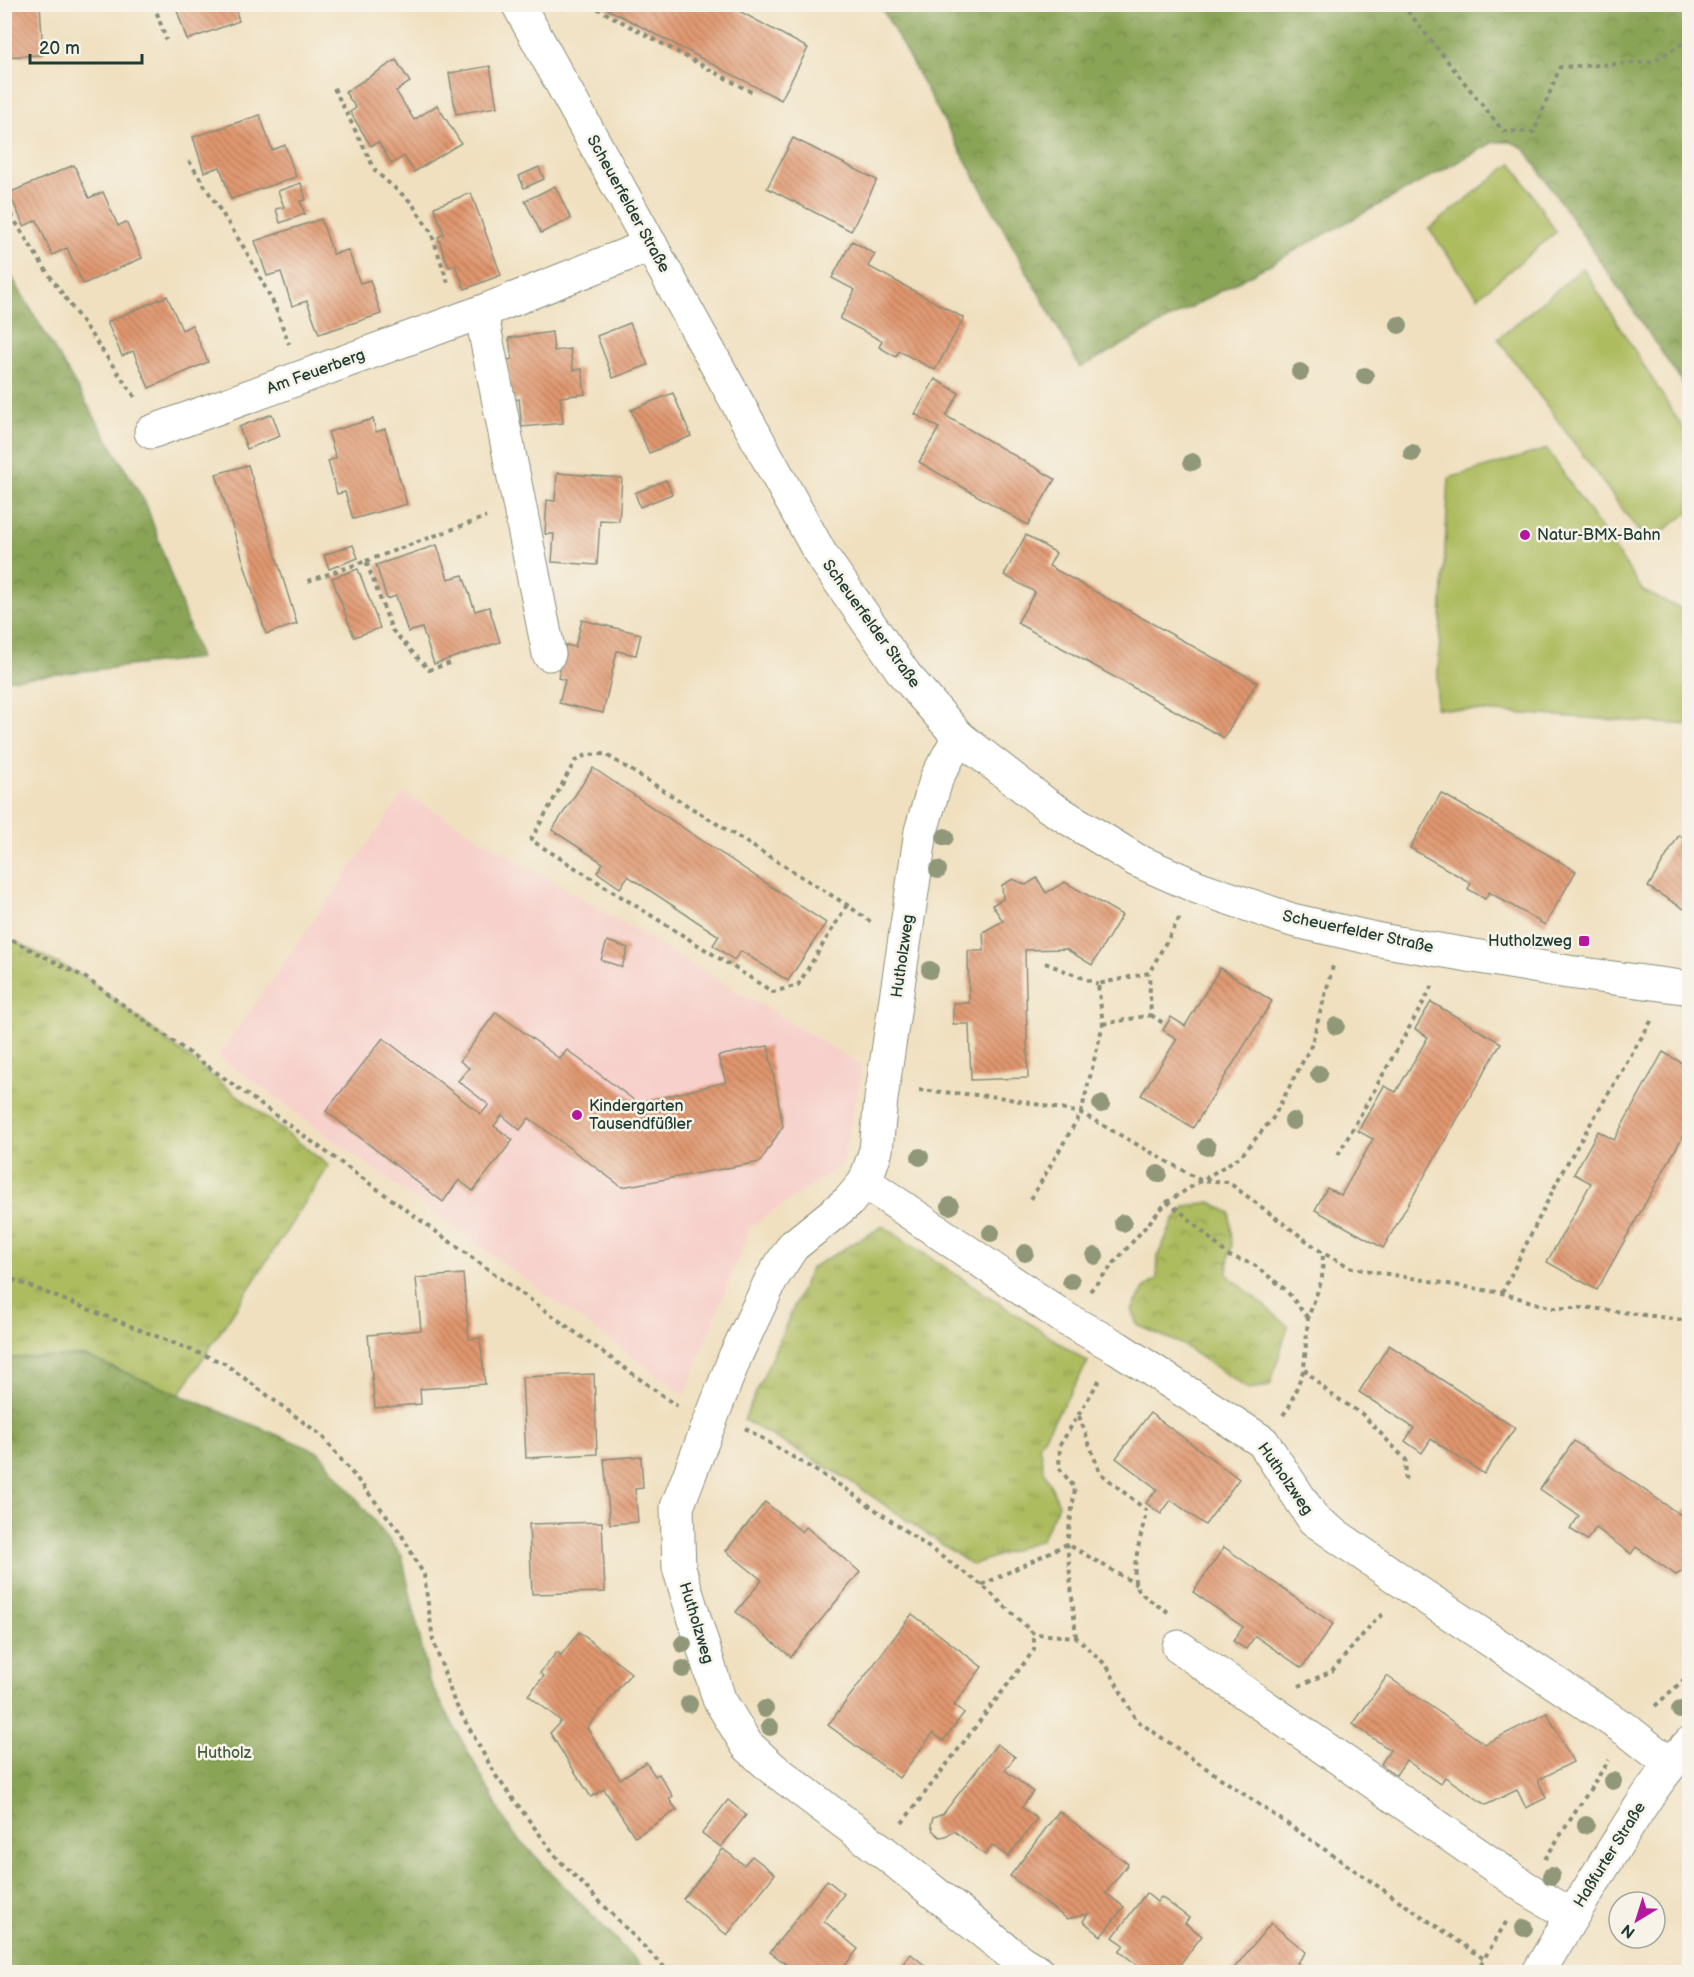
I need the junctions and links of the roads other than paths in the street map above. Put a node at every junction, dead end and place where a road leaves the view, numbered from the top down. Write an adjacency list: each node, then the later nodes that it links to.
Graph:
1 (518, 4): 2 (street, Scheuerfelder Straße)
2 (651, 244): 3 (street, Am Feuerberg); 6 (street, Scheuerfelder Straße)
3 (471, 316): 4 (street, Am Feuerberg); 5 (street)
4 (151, 432)
5 (549, 654)
6 (959, 737): 7 (street, Scheuerfelder Straße); 8 (street, Hutholzweg)
7 (1681, 987)
8 (866, 1182): 10 (street, Hutholzweg); 12 (street, Hutholzweg)
9 (1177, 1632): 11 (street)
10 (1680, 1753): 11 (street, Haßfurter Straße)
11 (1571, 1915): 13 (street, Haßfurter Straße)
12 (1038, 1972)
13 (1539, 1972)

